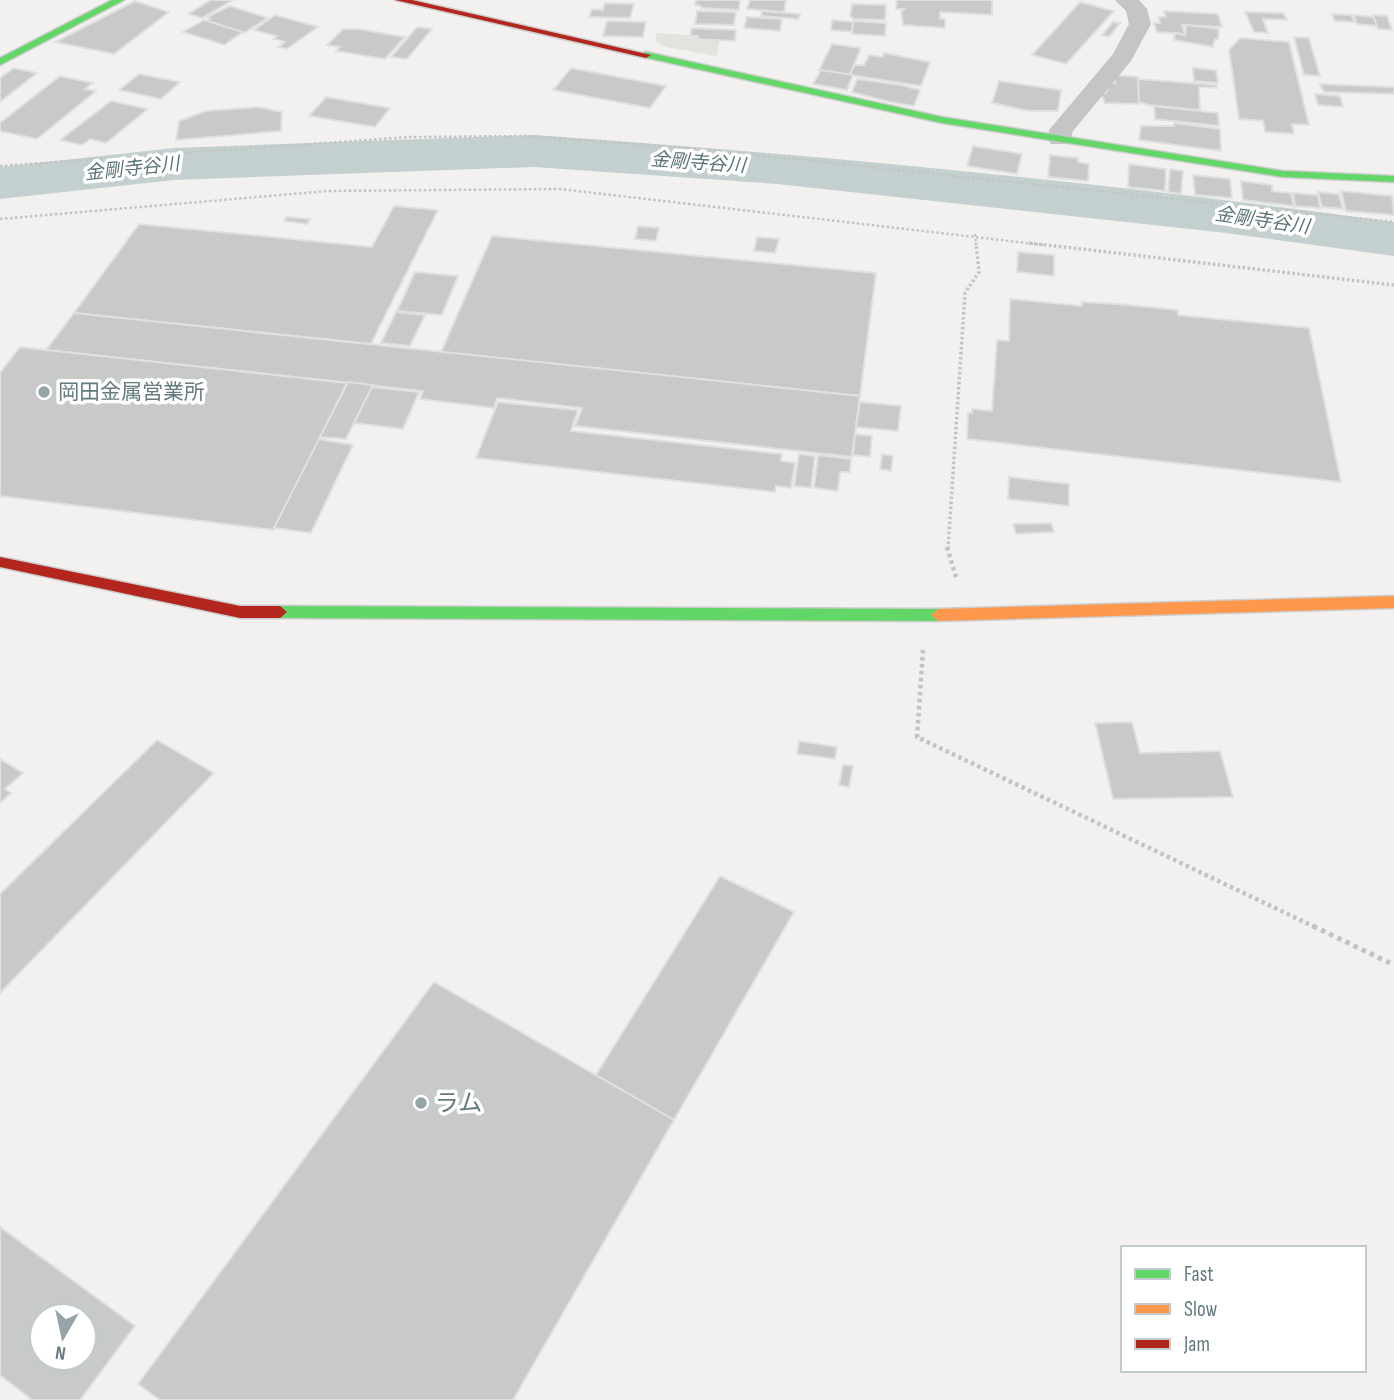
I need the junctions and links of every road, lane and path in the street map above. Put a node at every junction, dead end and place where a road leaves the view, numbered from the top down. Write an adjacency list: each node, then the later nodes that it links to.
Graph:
1 (119, 0): 4 (street)
2 (400, 0): 5 (street)
3 (1126, 0): 5 (street)
4 (0, 62)
5 (1060, 139): 7 (street)
6 (0, 166): 9 (path)
7 (1394, 179)
8 (0, 219): 10 (path)
9 (1394, 222)
10 (975, 234): 11 (path); 14 (path)
11 (1394, 285)
12 (0, 562): 15 (street)
13 (1394, 602): 14 (street)
14 (966, 614): 15 (street)
15 (924, 615): 16 (path)
16 (1394, 965)

